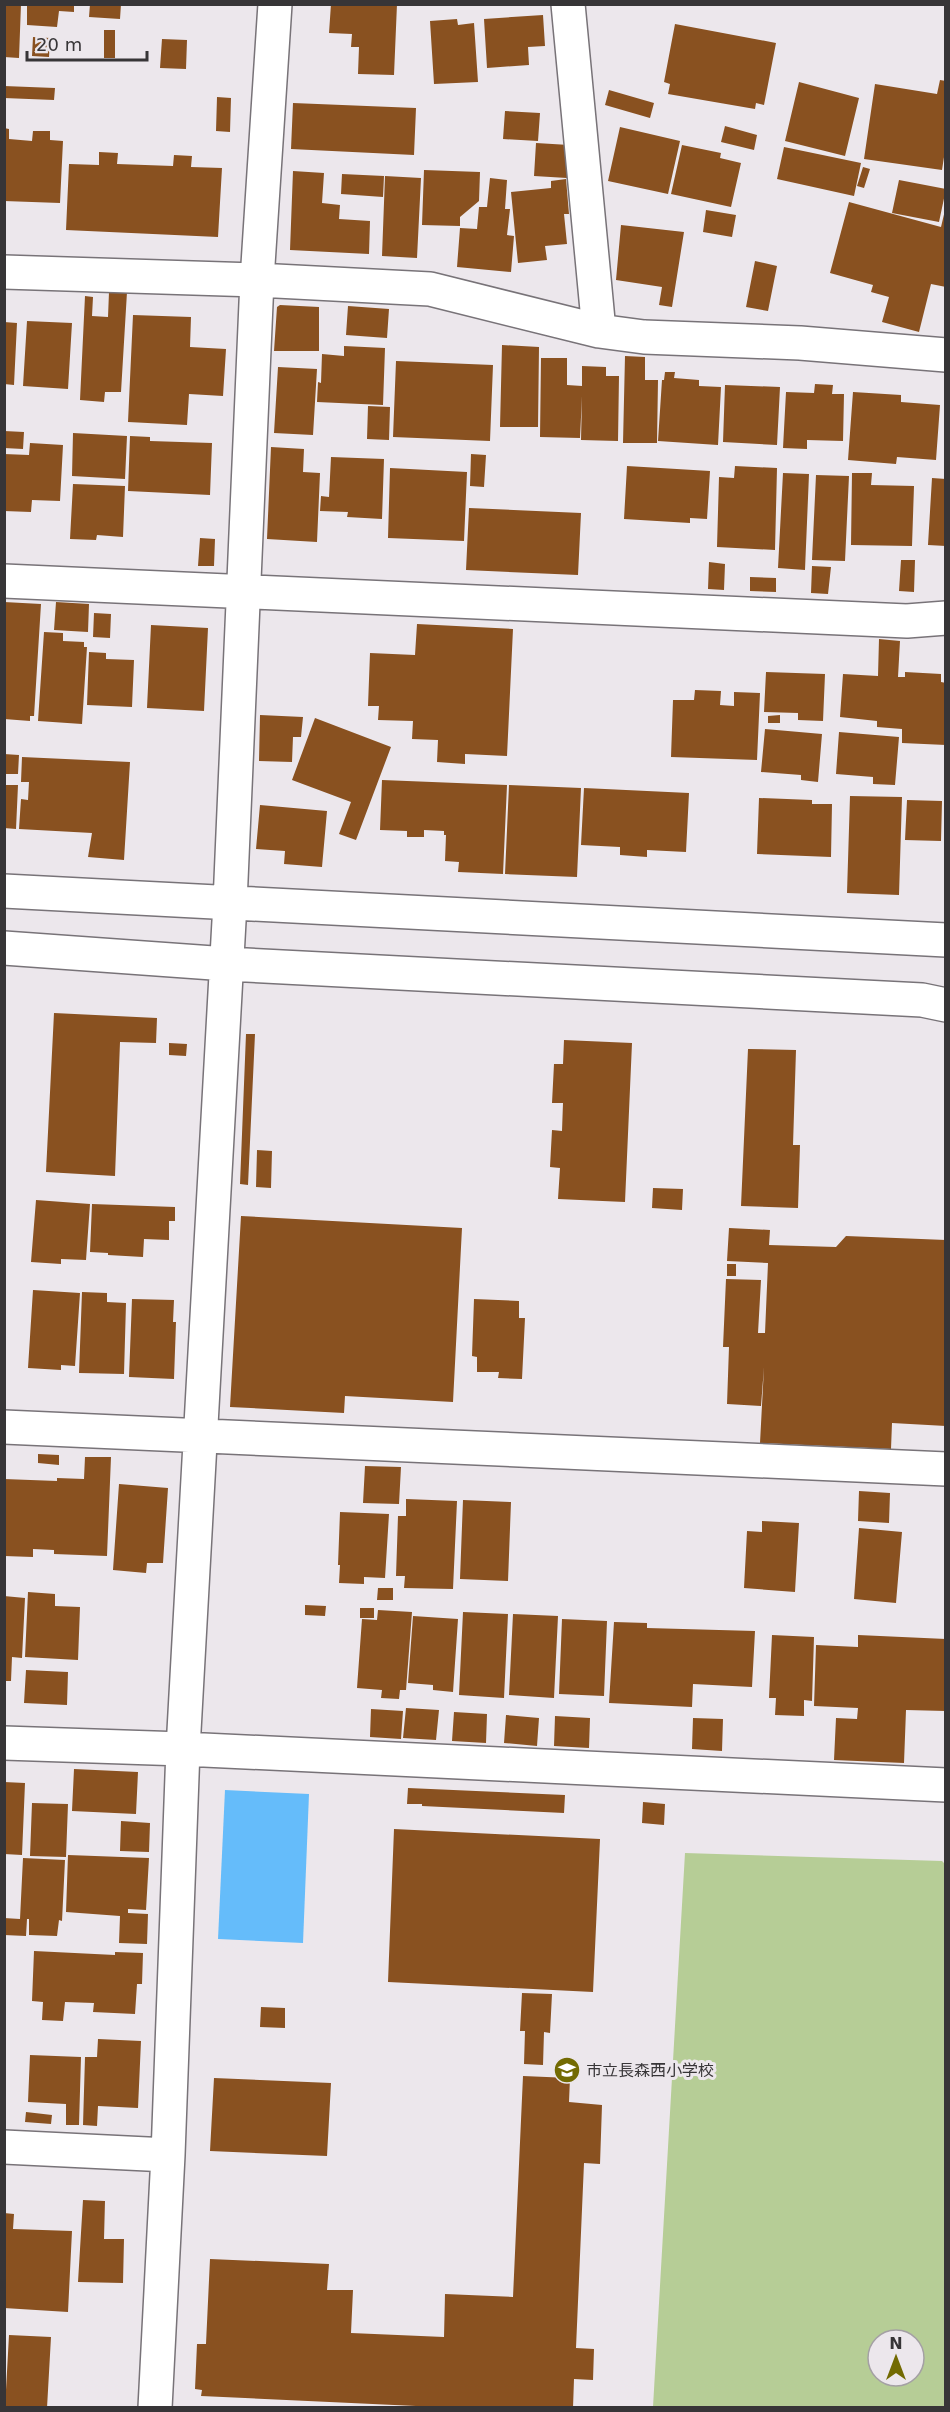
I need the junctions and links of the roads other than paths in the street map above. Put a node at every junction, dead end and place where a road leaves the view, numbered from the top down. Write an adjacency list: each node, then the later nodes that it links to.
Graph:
1 (275, 4): 4 (street)
2 (568, 4): 5 (street)
3 (4, 272): 4 (street)
4 (257, 280): 5 (street); 8 (street)
5 (598, 331): 6 (street)
6 (945, 354)
7 (4, 581): 8 (street)
8 (245, 592): 9 (street); 11 (street)
9 (945, 618)
10 (4, 891): 11 (street)
11 (230, 903): 12 (street); 14 (street)
12 (945, 940)
13 (4, 948): 14 (street)
14 (227, 964): 15 (street); 17 (street)
15 (945, 1005)
16 (4, 1427): 17 (street)
17 (200, 1437): 18 (street); 20 (street)
18 (945, 1469)
19 (4, 1743): 20 (street)
20 (183, 1749): 21 (street); 23 (street)
21 (945, 1785)
22 (4, 2147): 23 (street)
23 (168, 2155): 24 (street)
24 (155, 2408)

